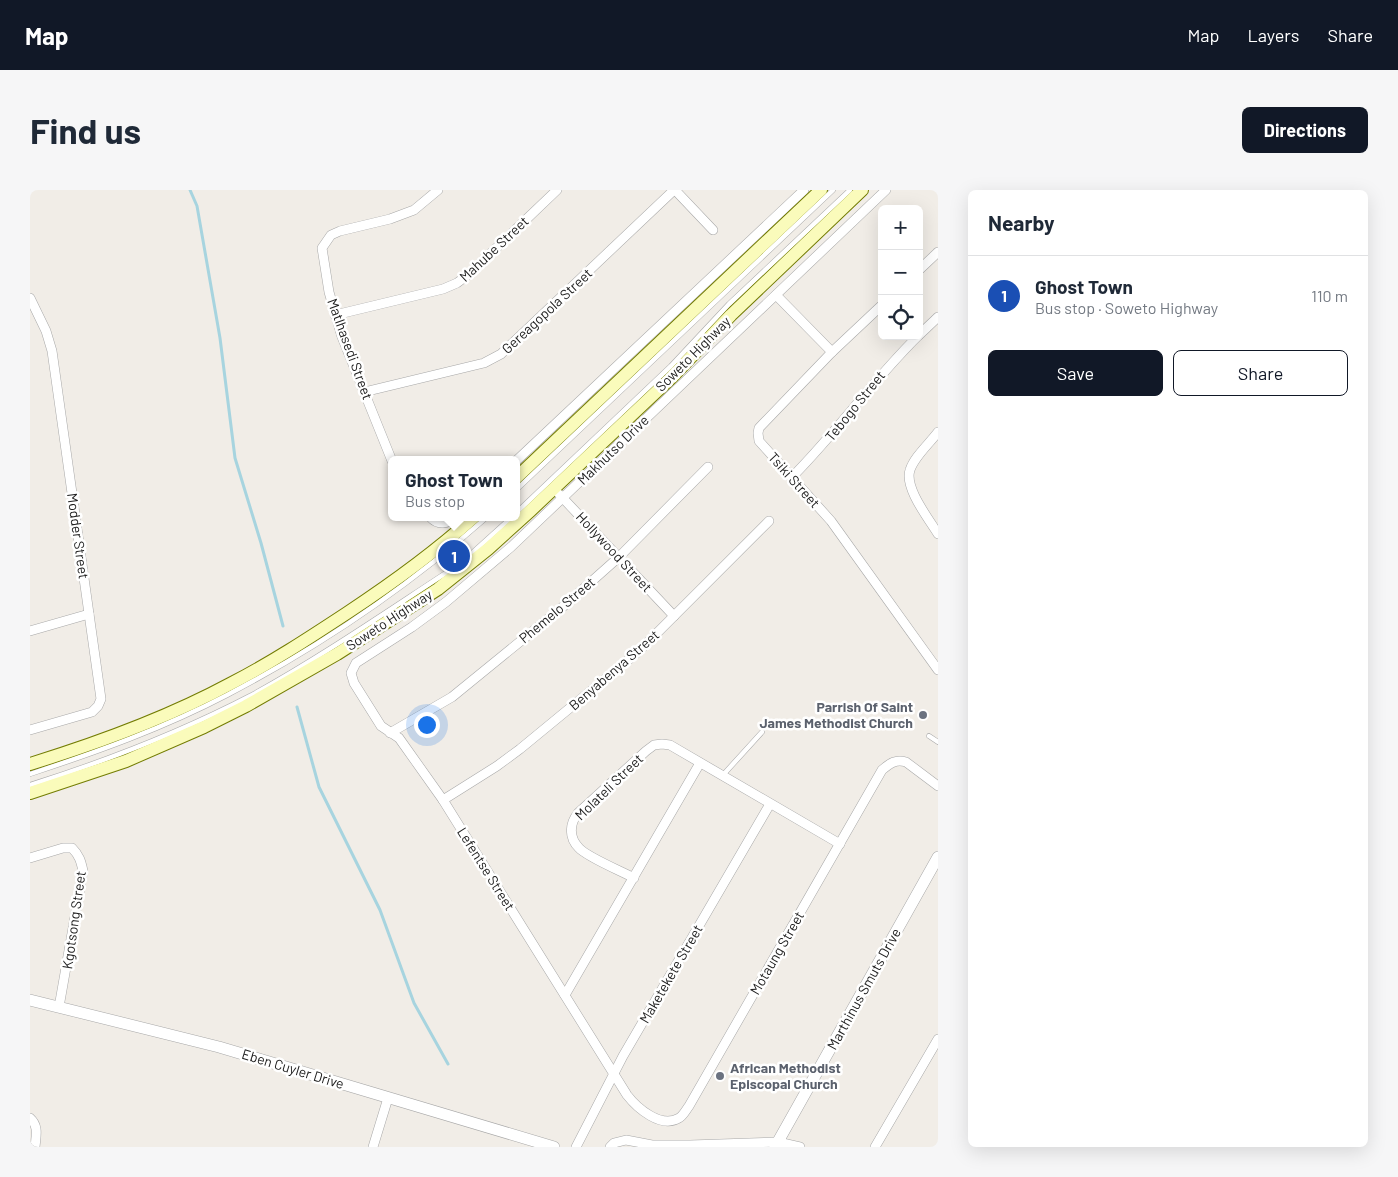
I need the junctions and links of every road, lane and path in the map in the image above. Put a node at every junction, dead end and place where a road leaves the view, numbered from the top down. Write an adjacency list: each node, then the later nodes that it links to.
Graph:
1 (438, 190): 16 (street, Matlhasedi Street)
2 (557, 190): 16 (street, Mahube Street)
3 (675, 190): 10 (street); 21 (street, Gereagopola Street)
4 (804, 190): 24 (street)
5 (821, 190): 26 (main road)
6 (833, 190): 28 (lane, Soweto Highway)
7 (850, 190): 30 (lane, Soweto Highway)
8 (862, 190): 29 (main road, Soweto Highway)
9 (886, 190): 13 (street, Makhutso Drive)
10 (713, 230)
11 (938, 252): 12 (street)
12 (923, 266)
13 (776, 295): 20 (street); 29 (street, Makhutso Drive)
14 (30, 298): 39 (street, Modder Street)
15 (878, 309): 20 (street, Tsiki Street)
16 (335, 315): 21 (street, Matlhasedi Street)
17 (938, 317): 18 (street, Tebogo Street)
18 (923, 332)
19 (915, 340): 27 (street, Tebogo Street)
20 (832, 352): 27 (street, Tsiki Street)
21 (364, 392): 23 (street, Matlhasedi Street)
22 (938, 432): 37 (street)
23 (390, 456)
24 (520, 457)
25 (708, 467): 38 (street, Phemelo Street)
26 (520, 474)
27 (792, 477): 42 (street, Tsiki Street)
28 (520, 486)
29 (558, 493): 38 (street, Hollywood Street); 43 (street, Makhutso Drive); 55 (main road, Soweto Highway)
30 (520, 509)
31 (435, 521): 32 (street)
32 (451, 521)
33 (469, 521): 50 (main road, Soweto Highway)
34 (483, 521): 51 (lane, Soweto Highway)
35 (507, 521): 53 (lane, Soweto Highway)
36 (769, 521): 40 (street, Benyabenya Street)
37 (938, 534)
38 (619, 557): 40 (street, Hollywood Street); 46 (street, Phemelo Street)
39 (89, 614): 41 (street); 44 (street, Modder Street)
40 (674, 616): 56 (street, Benyabenya Street)
41 (30, 631)
42 (938, 670)
43 (350, 673): 46 (street, Lefentse Street)
44 (30, 730)
45 (762, 732): 52 (lane)
46 (390, 733): 56 (street, Lefentse Street)
47 (929, 736): 48 (lane)
48 (938, 742)
49 (700, 763): 52 (street, Molateli Street); 61 (street); 61 (street, Molateli Street)
50 (30, 764)
51 (30, 774)
52 (722, 776): 57 (street, Molateli Street)
53 (30, 785)
54 (938, 786): 58 (street, Motaung Street)
55 (30, 793)
56 (443, 800): 62 (street, Lefentse Street)
57 (770, 804): 58 (street, Molateli Street); 66 (street, Maketekete Street)
58 (840, 844): 66 (street, Motaung Street)
59 (30, 858): 64 (street, Kgotsong Street)
60 (938, 858): 69 (street, Marthinus Smuts Drive)
61 (634, 878): 62 (street)
62 (565, 995): 66 (street, Lefentse Street)
63 (30, 1000): 64 (street, Eben Cuyler Drive)
64 (59, 1007): 67 (street, Eben Cuyler Drive)
65 (938, 1038): 77 (street)
66 (613, 1073): 74 (street, Maketekete Street)
67 (388, 1098): 72 (street); 73 (street, Eben Cuyler Drive)
68 (31, 1119): 71 (street)
69 (776, 1144): 70 (street); 76 (street)
70 (654, 1146): 75 (street)
71 (35, 1147)
72 (373, 1147)
73 (554, 1147)
74 (576, 1147)
75 (610, 1147)
76 (800, 1147)
77 (875, 1147)

